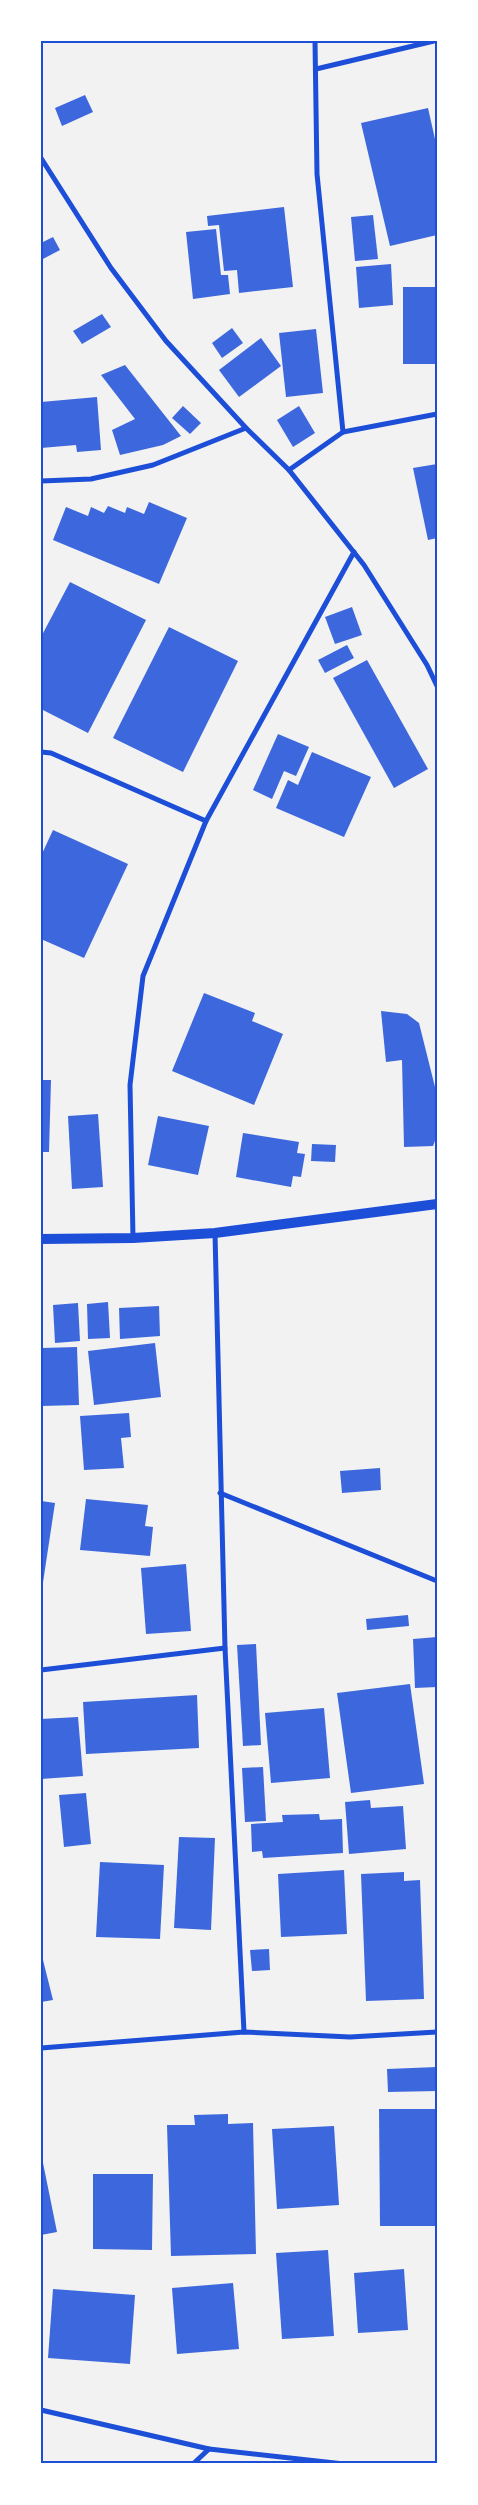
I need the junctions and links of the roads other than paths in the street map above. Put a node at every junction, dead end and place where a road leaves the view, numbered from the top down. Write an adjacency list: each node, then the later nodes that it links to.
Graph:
1 (316, 41): 3 (street)
2 (434, 41): 3 (street)
3 (316, 69): 7 (street)
4 (41, 158): 6 (street)
5 (437, 414): 7 (street)
6 (246, 428): 8 (street); 9 (street)
7 (342, 432): 8 (street)
8 (289, 470): 10 (street)
9 (41, 481)
10 (354, 552): 11 (street); 13 (street)
11 (437, 686)
12 (41, 752): 13 (street)
13 (206, 821): 16 (street)
14 (437, 1204): 15 (main road)
15 (215, 1233): 16 (main road); 18 (street)
16 (133, 1238): 17 (main road)
17 (41, 1239)
18 (220, 1493): 19 (street); 20 (street)
19 (437, 1580)
20 (225, 1648): 21 (street); 22 (street)
21 (41, 1670)
22 (244, 2032): 23 (street); 24 (street)
23 (437, 2032)
24 (41, 2048)
25 (41, 2410): 26 (street)
26 (209, 2449): 27 (street); 28 (street)
27 (193, 2464)
28 (344, 2464)

